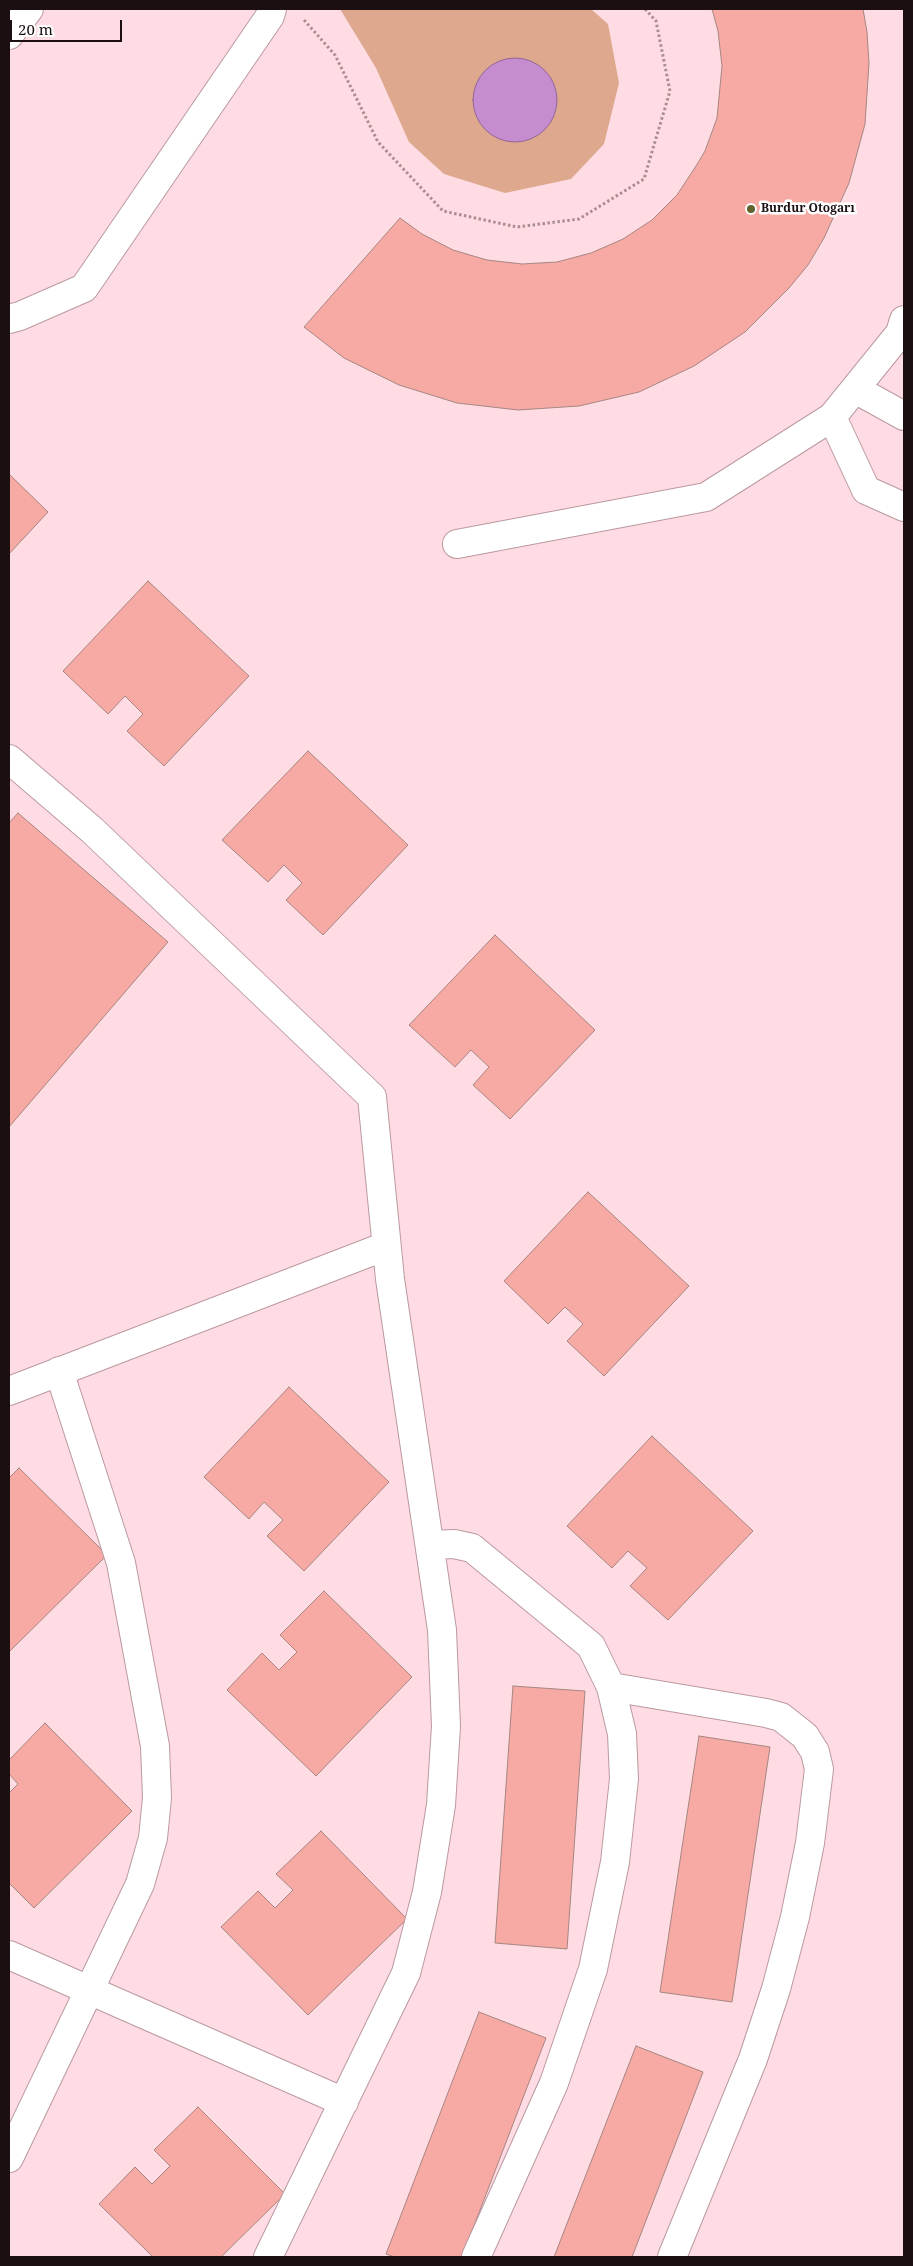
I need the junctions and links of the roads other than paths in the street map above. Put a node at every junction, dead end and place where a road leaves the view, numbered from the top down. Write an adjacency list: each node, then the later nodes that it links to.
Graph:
1 (29, 9): 3 (street)
2 (272, 9): 4 (street)
3 (9, 35)
4 (9, 319)
5 (904, 320): 6 (street)
6 (856, 388): 7 (street); 8 (street)
7 (904, 416)
8 (832, 418): 9 (street); 10 (street)
9 (904, 507)
10 (457, 544)
11 (9, 759): 12 (street)
12 (386, 1246): 13 (street); 15 (street)
13 (59, 1371): 14 (street); 18 (street)
14 (9, 1391)
15 (431, 1545): 16 (street); 19 (street)
16 (611, 1687): 22 (street); 23 (street)
17 (9, 1955): 18 (street)
18 (89, 1990): 19 (street); 20 (street)
19 (344, 2102): 21 (street)
20 (9, 2158)
21 (268, 2257)
22 (476, 2257)
23 (672, 2257)

